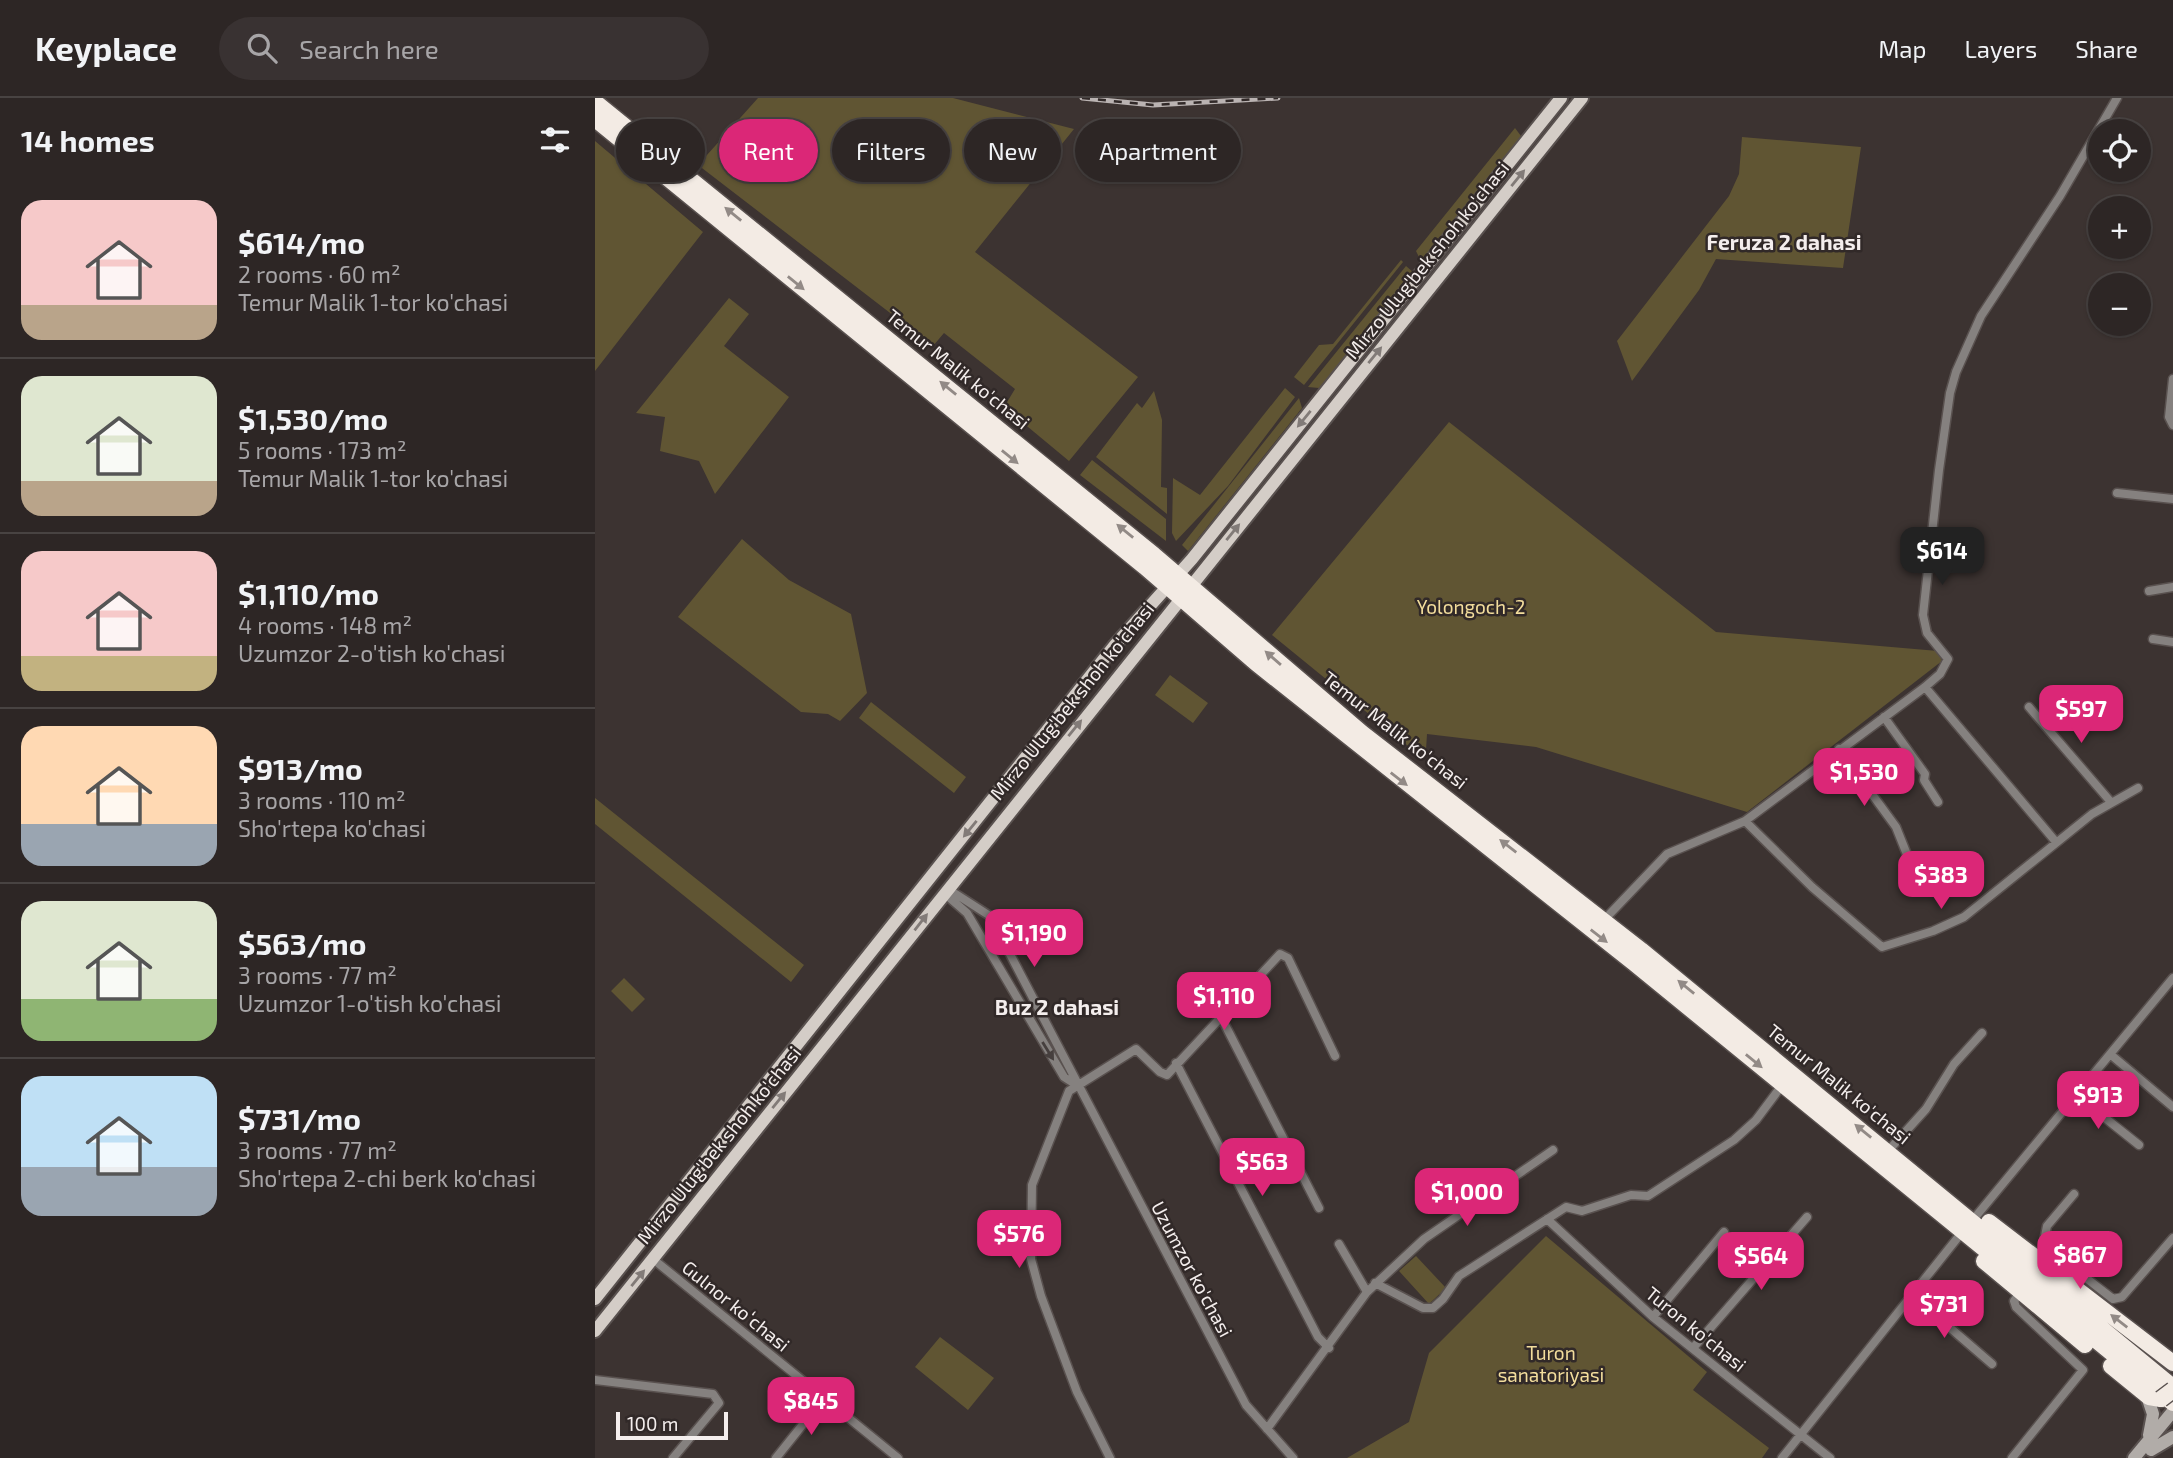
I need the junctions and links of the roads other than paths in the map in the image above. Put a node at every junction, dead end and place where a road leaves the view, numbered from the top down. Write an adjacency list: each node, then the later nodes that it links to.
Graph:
1 (1561, 98): 9 (main road, Mirzo Ulug'bek shoh ko'chasi, one-way to 9)
2 (1582, 98): 10 (main road, Mirzo Ulug'bek shoh ko'chasi, one-way to 2)
3 (2117, 98): 18 (street)
4 (595, 102): 6 (highway, Temur Malik ko'chasi, one-way to 4)
5 (595, 119): 6 (highway, Temur Malik ko'chasi)
6 (767, 250): 13 (highway, Temur Malik ko'chasi)
7 (2173, 379): 8 (street)
8 (2173, 425)
9 (1268, 464): 10 (main road); 13 (main road, Mirzo Ulug'bek shoh ko'chasi)
10 (1280, 473): 13 (main road, Mirzo Ulug'bek shoh ko'chasi, one-way to 10)
11 (2117, 493): 12 (street)
12 (2173, 499)
13 (1178, 586): 21 (main road, Mirzo Ulug'bek shoh ko'chasi); 23 (main road, Mirzo Ulug'bek shoh ko'chasi, one-way to 13); 33 (highway, Temur Malik ko'chasi, one-way to 13); 42 (highway, Temur Malik ko'chasi, one-way to 42)
14 (2173, 587): 15 (street)
15 (2149, 591)
16 (2153, 639): 17 (street)
17 (2173, 642)
18 (1924, 687): 20 (street); 30 (street)
19 (2029, 707): 26 (street)
20 (1884, 717): 22 (street); 27 (street)
21 (1041, 739): 23 (main road); 25 (main road, Mirzo Ulug'bek shoh ko'chasi)
22 (1839, 749): 29 (street); 31 (street)
23 (1057, 751): 28 (main road, Mirzo Ulug'bek shoh ko'chasi)
24 (2138, 788): 26 (street)
25 (992, 801): 28 (main road); 34 (main road, Mirzo Ulug'bek shoh ko'chasi, one-way to 34)
26 (2110, 801): 30 (street)
27 (1938, 802)
28 (1007, 814): 32 (main road, Mirzo Ulug'bek shoh ko'chasi)
29 (1745, 821): 30 (street); 33 (street)
30 (2056, 842)
31 (1908, 857)
32 (946, 891): 35 (main road, Mirzo Ulug'bek shoh ko'chasi, one-way to 32); 43 (street, Uzumzor ko'chasi, one-way to 43); 43 (street, Uzumzor ko'chasi)
33 (1603, 921): 48 (highway, Temur Malik ko'chasi, one-way to 33)
34 (866, 958): 35 (main road); 64 (main road, Mirzo Ulug'bek shoh ko'chasi)
35 (882, 971): 59 (main road, Mirzo Ulug'bek shoh ko'chasi, one-way to 35)
36 (2173, 978): 39 (street)
37 (1220, 1015): 40 (street); 41 (street); 51 (street)
38 (1982, 1033): 48 (street)
39 (2110, 1054): 44 (street); 45 (street)
40 (1335, 1056)
41 (1176, 1063): 43 (street); 67 (street)
42 (1783, 1084): 49 (highway, Temur Malik ko'chasi); 53 (street)
43 (1078, 1086): 75 (street, Uzumzor ko'chasi); 82 (street)
44 (2075, 1094): 46 (street); 54 (street)
45 (2173, 1107)
46 (2139, 1145)
47 (1553, 1150): 60 (street)
48 (1888, 1151): 49 (highway, Temur Malik ko'chasi)
49 (1920, 1187): 54 (highway, Temur Malik ko'chasi)
50 (2074, 1194): 58 (street)
51 (1319, 1208)
52 (1807, 1217): 68 (street)
53 (1547, 1219): 60 (street); 65 (street, Turon ko'chasi)
54 (1968, 1226): 58 (highway); 62 (highway); 63 (street); 73 (highway, Temur Malik ko'chasi)
55 (1724, 1232): 65 (street)
56 (2173, 1238): 58 (street)
57 (1339, 1244): 61 (street)
58 (2046, 1255): 69 (highway, one-way to 58)
59 (653, 1259): 66 (main road, Mirzo Ulug'bek shoh ko'chasi, one-way to 59); 72 (street, Gulnor koʻchasi)
60 (1375, 1283): 61 (street)
61 (1367, 1292): 67 (street)
62 (2020, 1293): 73 (highway); 86 (street)
63 (1912, 1295): 70 (street); 76 (street)
64 (595, 1299)
65 (1653, 1317): 68 (street, Turon ko'chasi)
66 (595, 1331)
67 (1329, 1348): 75 (street)
68 (1693, 1348): 76 (street, Turon ko'chasi)
69 (2173, 1363)
70 (1992, 1364)
71 (595, 1380): 79 (street)
72 (824, 1398): 80 (street); 81 (street, Gulnor koʻchasi)
73 (2167, 1398): 78 (main road); 78 (main road)
74 (2173, 1423): 78 (main road)
75 (1267, 1429): 83 (street, Uzumzor ko'chasi)
76 (1801, 1434): 84 (street); 85 (street, Turon ko'chasi)
77 (2173, 1437): 78 (main road)
78 (2147, 1451): 87 (main road)
79 (673, 1458)
80 (776, 1458)
81 (898, 1458)
82 (1110, 1458)
83 (1293, 1458)
84 (1782, 1458)
85 (1830, 1458)
86 (2012, 1458)
87 (2134, 1458)

